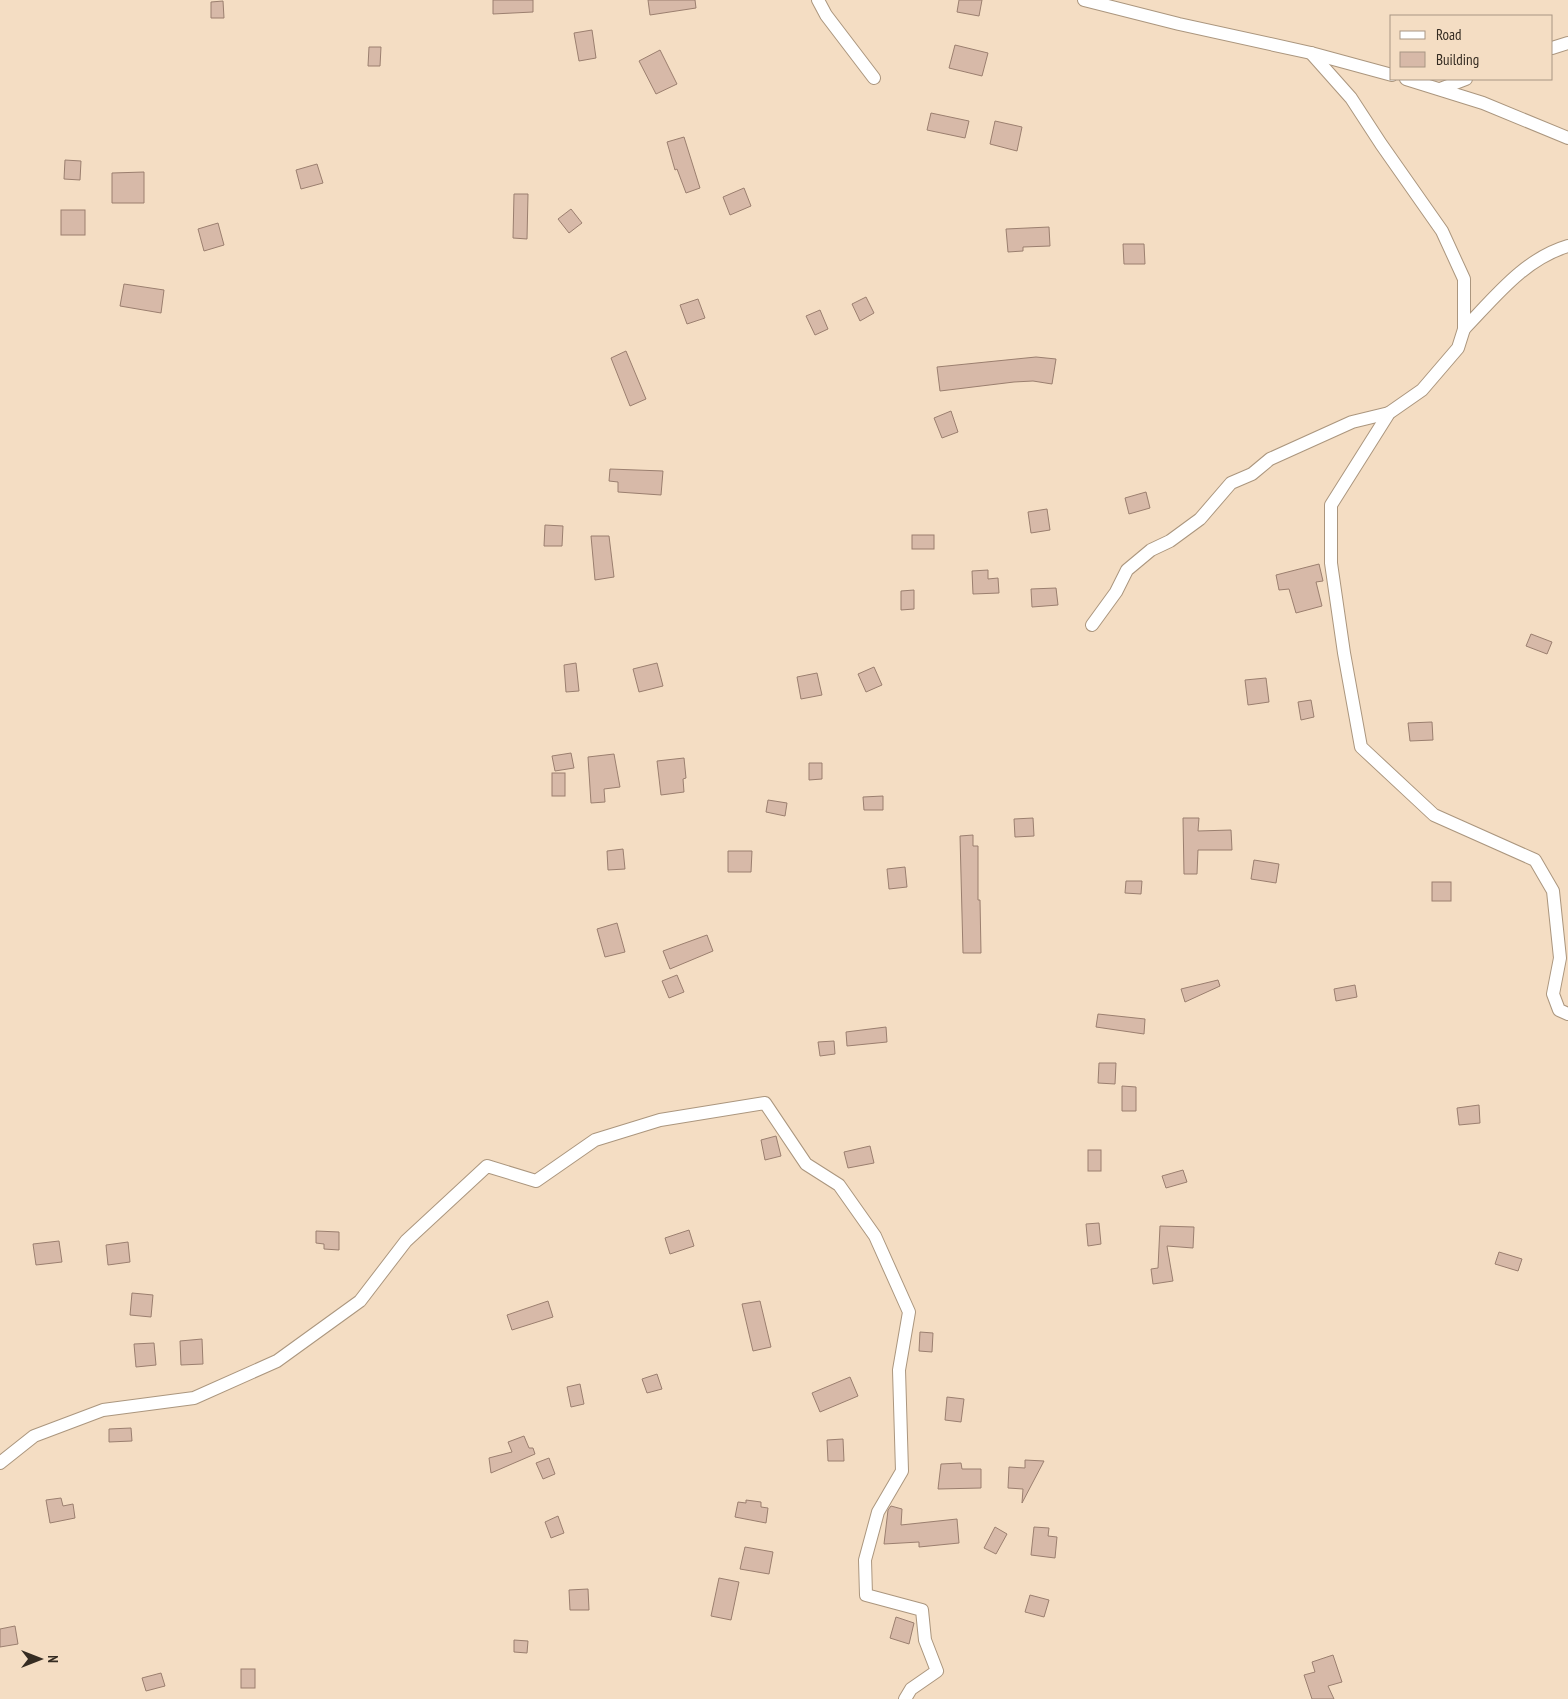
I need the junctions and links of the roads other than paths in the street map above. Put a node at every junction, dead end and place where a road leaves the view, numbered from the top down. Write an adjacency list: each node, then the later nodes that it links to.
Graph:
1 (818, 0): 7 (street)
2 (1084, 0): 5 (street)
3 (1568, 43): 4 (street)
4 (1553, 48)
5 (1312, 54): 6 (street); 13 (street)
6 (1390, 74)
7 (874, 78)
8 (1410, 80): 10 (street)
9 (1463, 80): 10 (street)
10 (1440, 88): 11 (street)
11 (1568, 138)
12 (1568, 246): 13 (street)
13 (1464, 329): 14 (street)
14 (1389, 413): 15 (street); 16 (street)
15 (1092, 625)
16 (1568, 1014)
17 (0, 1464): 18 (street)
18 (905, 1699)

